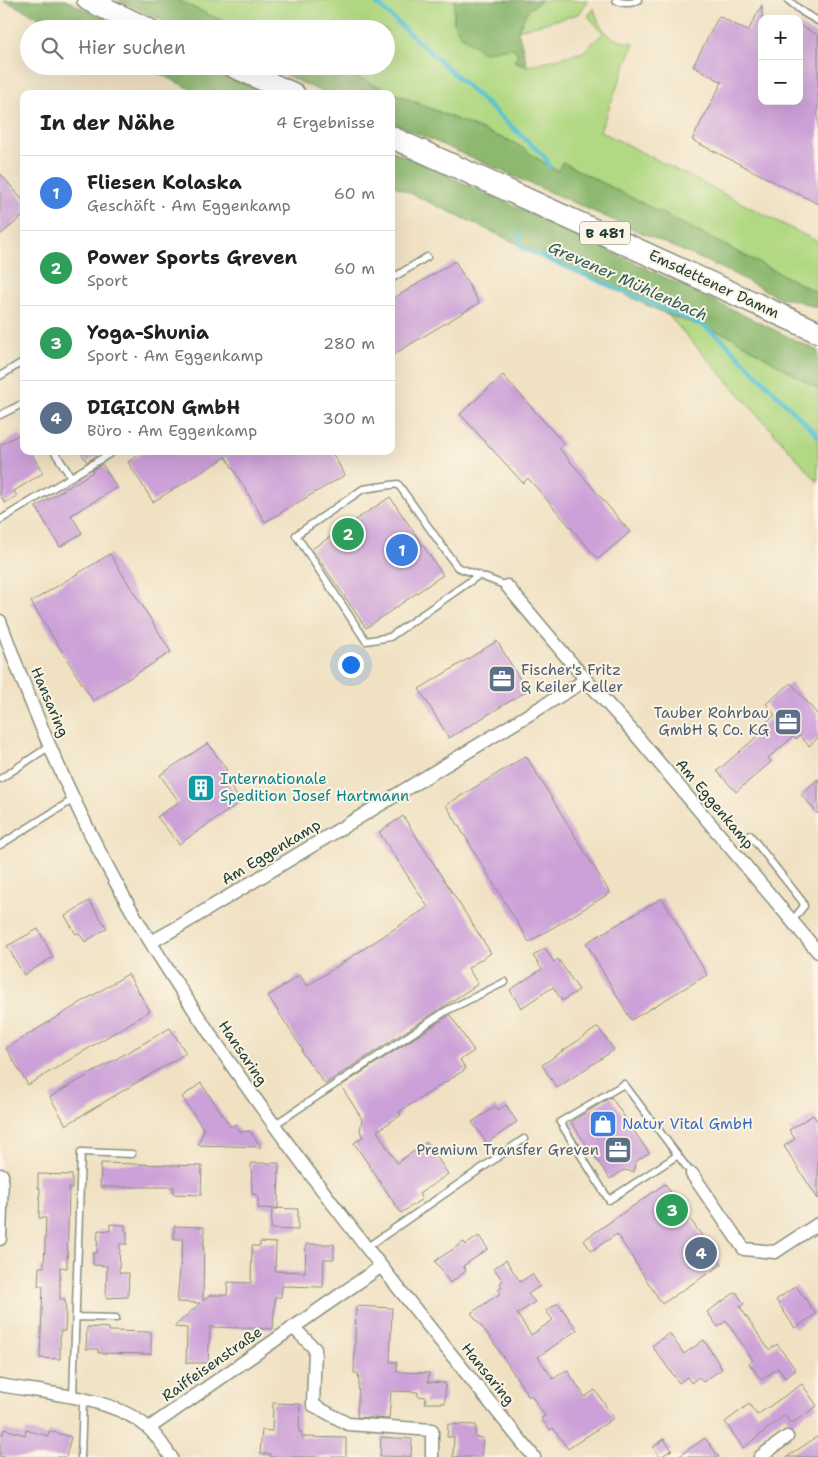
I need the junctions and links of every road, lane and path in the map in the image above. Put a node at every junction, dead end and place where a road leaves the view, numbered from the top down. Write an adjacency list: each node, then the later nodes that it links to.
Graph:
1 (88, 0): 5 (main road)
2 (616, 0): 4 (lane)
3 (788, 0): 6 (lane)
4 (636, 1)
5 (129, 20)
6 (818, 21)
7 (252, 75): 8 (main road)
8 (285, 90)
9 (395, 139): 12 (main road, Emsdettener Damm / B 481)
10 (426, 257): 11 (lane)
11 (395, 276)
12 (818, 332)
13 (20, 364): 14 (lane)
14 (0, 376)
15 (20, 405): 16 (lane)
16 (0, 415)
17 (57, 455): 19 (lane)
18 (107, 455): 19 (lane)
19 (71, 477): 20 (lane)
20 (0, 520)
21 (479, 575): 21 (lane); 22 (lane)
22 (507, 586): 24 (street, Am Eggenkamp)
23 (0, 621): 25 (street, Hansaring)
24 (586, 680): 30 (street, Am Eggenkamp); 31 (street, Am Eggenkamp)
25 (50, 746): 26 (lane); 27 (street, Hansaring)
26 (0, 779)
27 (75, 798): 29 (lane); 31 (street, Hansaring)
28 (750, 835): 30 (lane)
29 (0, 845)
30 (792, 921): 32 (street, Am Eggenkamp)
31 (151, 942): 34 (street, Hansaring)
32 (818, 952)
33 (506, 982): 34 (lane)
34 (274, 1124): 42 (street, Hansaring)
35 (524, 1139): 42 (lane)
36 (132, 1154): 44 (lane)
37 (678, 1155): 37 (lane); 38 (lane)
38 (692, 1174): 40 (street)
39 (2, 1175): 41 (street)
40 (818, 1224)
41 (0, 1239)
42 (366, 1248): 43 (street, Hansaring)
43 (380, 1267): 46 (street, Raiffeisenstraße); 54 (street, Hansaring)
44 (76, 1317): 45 (lane); 48 (lane)
45 (116, 1318)
46 (293, 1327): 49 (street, Raiffeisenstraße); 53 (street)
47 (0, 1385): 48 (street)
48 (78, 1400): 49 (street); 51 (lane)
49 (149, 1428): 52 (street)
50 (787, 1437): 55 (street)
51 (80, 1457)
52 (171, 1457)
53 (432, 1457)
54 (534, 1457)
55 (760, 1457)

